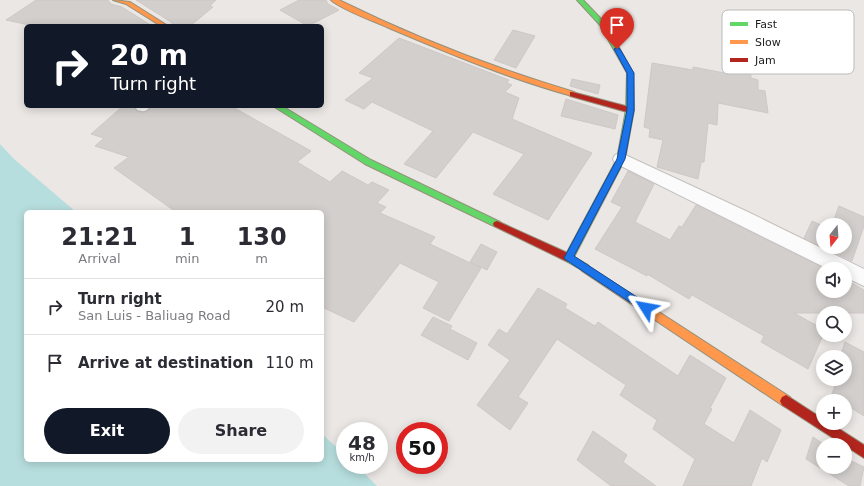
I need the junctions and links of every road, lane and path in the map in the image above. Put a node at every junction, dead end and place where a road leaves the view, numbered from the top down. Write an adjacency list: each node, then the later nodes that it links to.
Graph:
1 (116, 0): 4 (street)
2 (334, 0): 6 (street)
3 (580, 0): 6 (street)
4 (162, 24)
5 (281, 108): 8 (street)
6 (630, 110): 7 (street)
7 (621, 159): 8 (street); 9 (street)
8 (569, 258): 10 (street)
9 (864, 278)
10 (864, 452)

